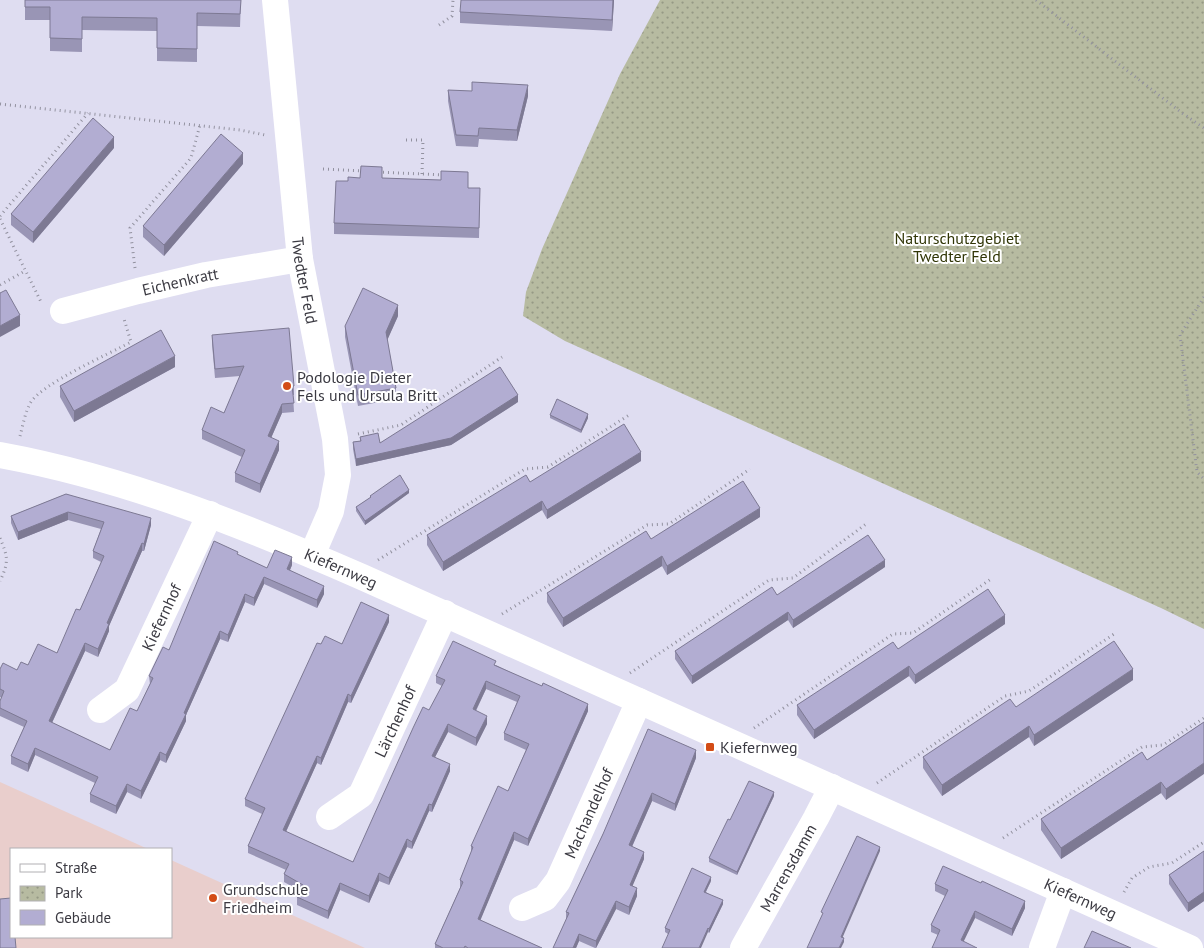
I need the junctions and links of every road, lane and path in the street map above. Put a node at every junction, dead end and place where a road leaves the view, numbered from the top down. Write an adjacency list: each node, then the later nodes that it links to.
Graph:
1 (275, 0): 9 (street, Twedter Feld)
2 (453, 0): 4 (path)
3 (1036, 0): 8 (path)
4 (439, 25)
5 (0, 104): 6 (path)
6 (88, 113): 7 (path); 14 (path)
7 (200, 125): 9 (path); 20 (path)
8 (1204, 128)
9 (288, 140): 17 (street, Twedter Feld)
10 (406, 140): 12 (path)
11 (322, 169): 12 (path)
12 (422, 174): 13 (path)
13 (449, 175)
14 (0, 217): 15 (path)
15 (6, 232): 16 (path); 18 (path)
16 (0, 233)
17 (300, 260): 20 (street, Eichenkratt); 25 (street, Twedter Feld)
18 (25, 271): 19 (path); 22 (path)
19 (0, 285)
20 (128, 293): 22 (street, Eichenkratt); 26 (path)
21 (1204, 297): 28 (path)
22 (63, 311)
23 (502, 357): 25 (path)
24 (629, 415): 33 (path)
25 (335, 439): 32 (street, Twedter Feld)
26 (7, 456): 29 (street, Kiefernweg)
27 (750, 469): 38 (path)
28 (1204, 479)
29 (210, 514): 32 (street, Kiefernweg); 40 (street, Kiefernhof)
30 (866, 524): 39 (path)
31 (0, 538): 35 (path)
32 (312, 555): 33 (street, Kiefernweg)
33 (366, 579): 36 (street, Kiefernweg)
34 (991, 579): 42 (path)
35 (0, 581)
36 (445, 613): 38 (street, Kiefernweg); 45 (street, Lärchenhof)
37 (1114, 634): 44 (path)
38 (492, 635): 39 (street, Kiefernweg)
39 (628, 697): 42 (street, Kiefernweg); 49 (street, Machandelhof)
40 (100, 710)
41 (1204, 718): 47 (path)
42 (741, 747): 43 (street, Kiefernweg)
43 (832, 787): 44 (street, Kiefernweg); 51 (street, Marrensdamm)
44 (864, 801): 47 (street, Kiefernweg)
45 (329, 817)
46 (1204, 842): 50 (path)
47 (987, 858): 48 (street, Kiefernweg)
48 (1064, 891): 50 (street, Kiefernweg); 52 (street)
49 (522, 908)
50 (1112, 912): 53 (street, Kiefernweg)
51 (743, 948)
52 (1042, 948)
53 (1190, 948)

